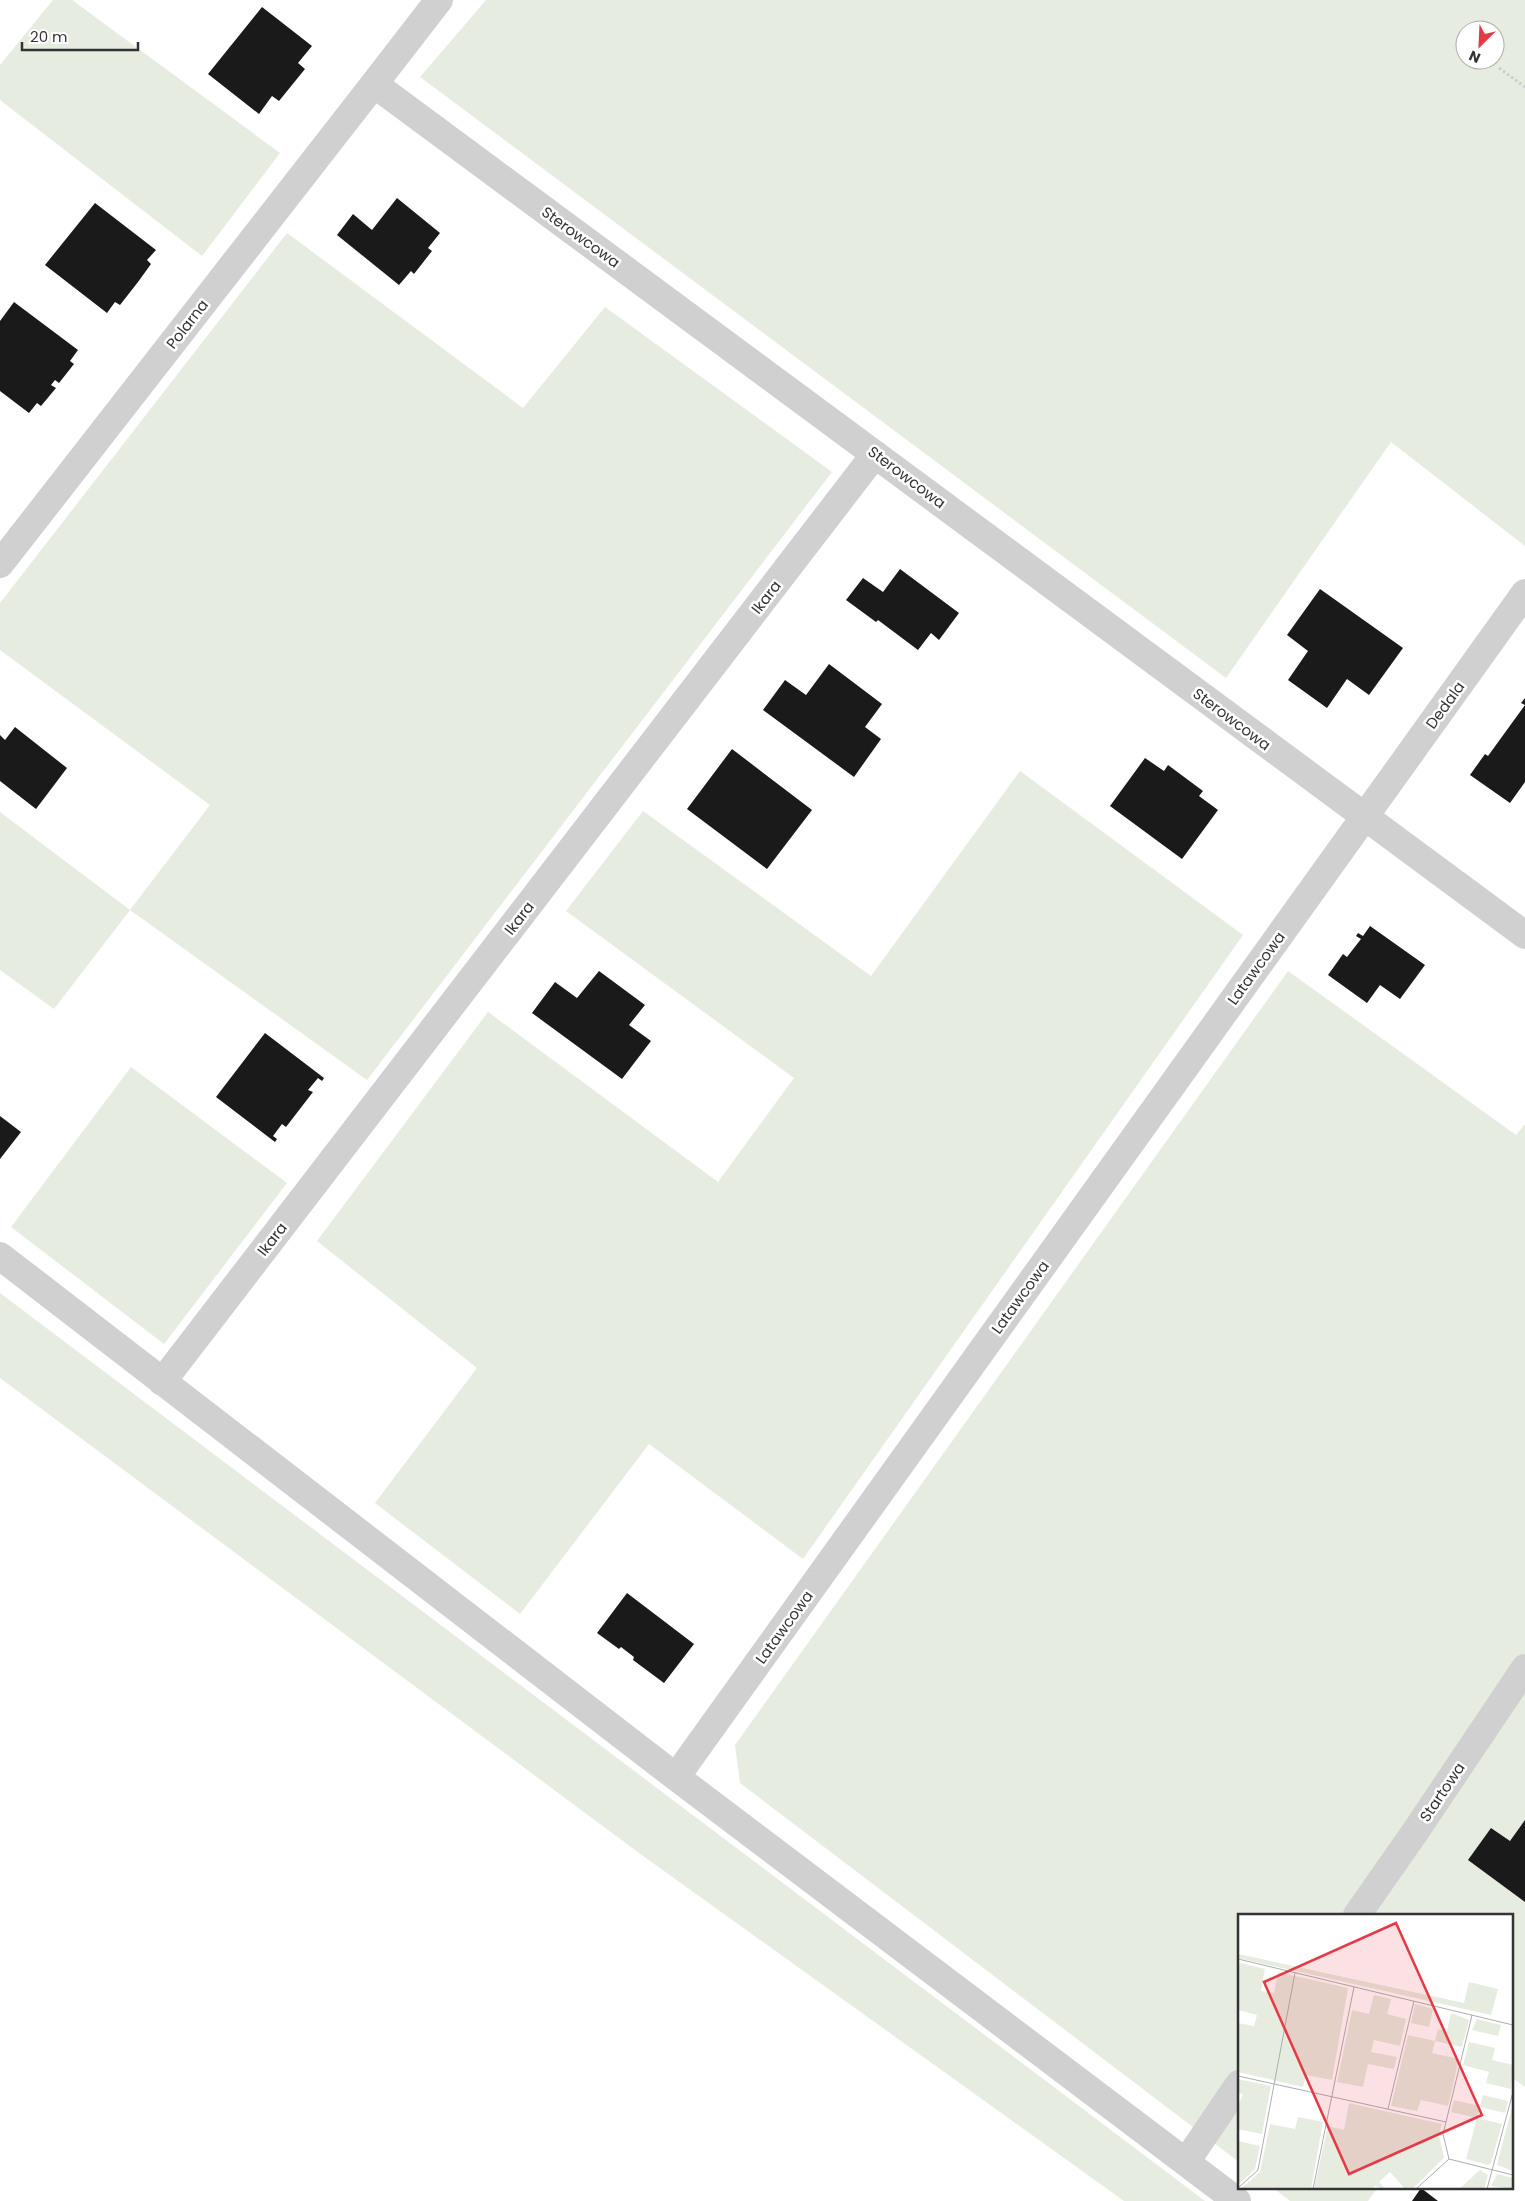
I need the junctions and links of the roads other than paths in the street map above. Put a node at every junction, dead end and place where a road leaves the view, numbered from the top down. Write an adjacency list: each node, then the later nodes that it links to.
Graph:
1 (439, 0): 2 (street)
2 (374, 84): 3 (street, Sterowcowa); 4 (street, Polarna)
3 (876, 454): 6 (street, Sterowcowa); 9 (street, Ikara)
4 (0, 564)
5 (1525, 592): 6 (street, Dedala)
6 (1364, 818): 7 (street, Sterowcowa); 11 (street, Latawcowa)
7 (1525, 935)
8 (0, 1256): 9 (street)
9 (162, 1382): 11 (street)
10 (1525, 1668): 12 (street, Startowa)
11 (676, 1777): 14 (street)
12 (1357, 1914)
13 (1238, 2085): 14 (street)
14 (1186, 2162): 15 (street)
15 (1237, 2201)

